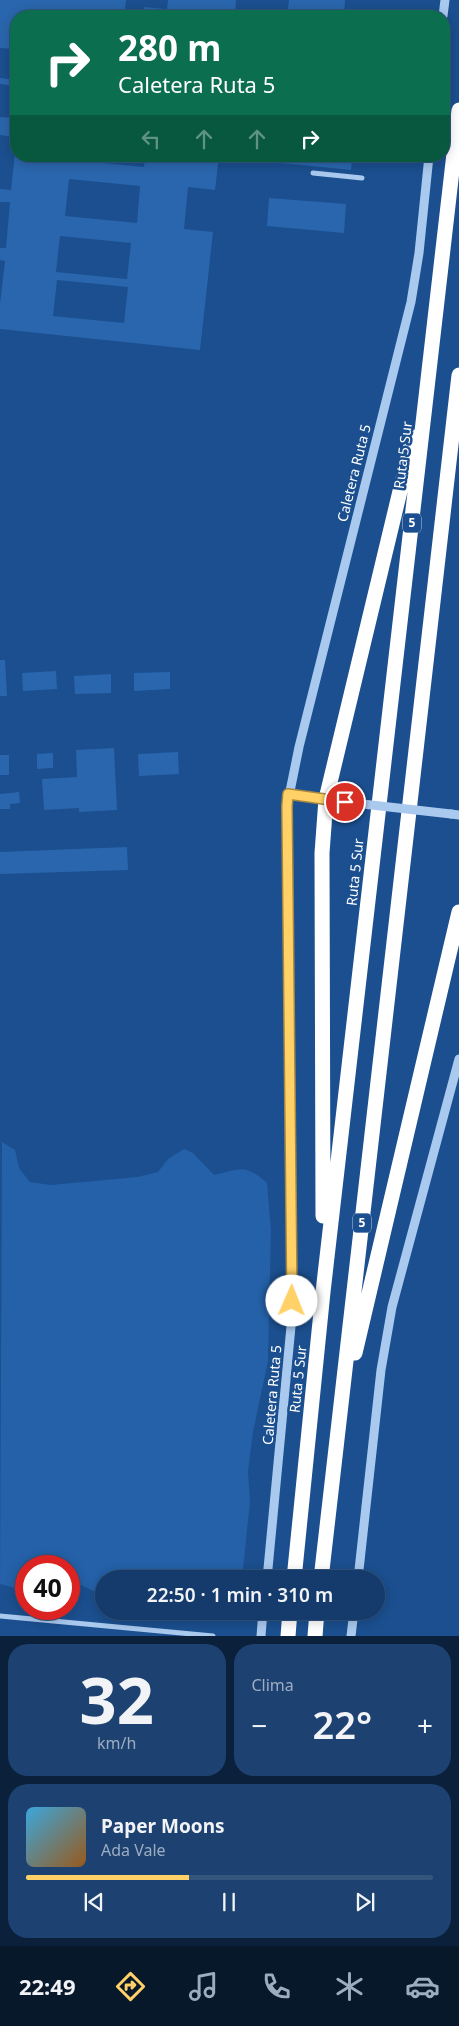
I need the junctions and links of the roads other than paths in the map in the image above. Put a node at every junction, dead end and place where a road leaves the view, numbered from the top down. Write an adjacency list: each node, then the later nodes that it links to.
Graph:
1 (459, 110): 5 (highway, Ruta 5 Sur / 5)
2 (428, 162): 7 (street, Caletera Ruta 5)
3 (313, 173): 4 (street)
4 (362, 178)
5 (429, 372): 8 (highway); 12 (highway, Ruta 5 Sur / 5)
6 (459, 374): 13 (highway, 5)
7 (288, 794): 8 (street); 14 (street, Caletera Ruta 5)
8 (326, 799): 9 (street, bridge); 12 (highway)
9 (455, 814)
10 (459, 912): 13 (highway)
11 (459, 1059): 17 (street)
12 (323, 1292): 15 (highway, Ruta 5 Sur / 5)
13 (339, 1425): 16 (highway, 5)
14 (268, 1570)
15 (295, 1570)
16 (322, 1570)
17 (359, 1570)
18 (0, 1616): 23 (street)
19 (262, 1620): 24 (street)
20 (289, 1620): 25 (highway)
21 (316, 1620): 26 (highway)
22 (353, 1620): 27 (street)
23 (213, 1636)
24 (261, 1636)
25 (288, 1636)
26 (314, 1636)
27 (351, 1636)

